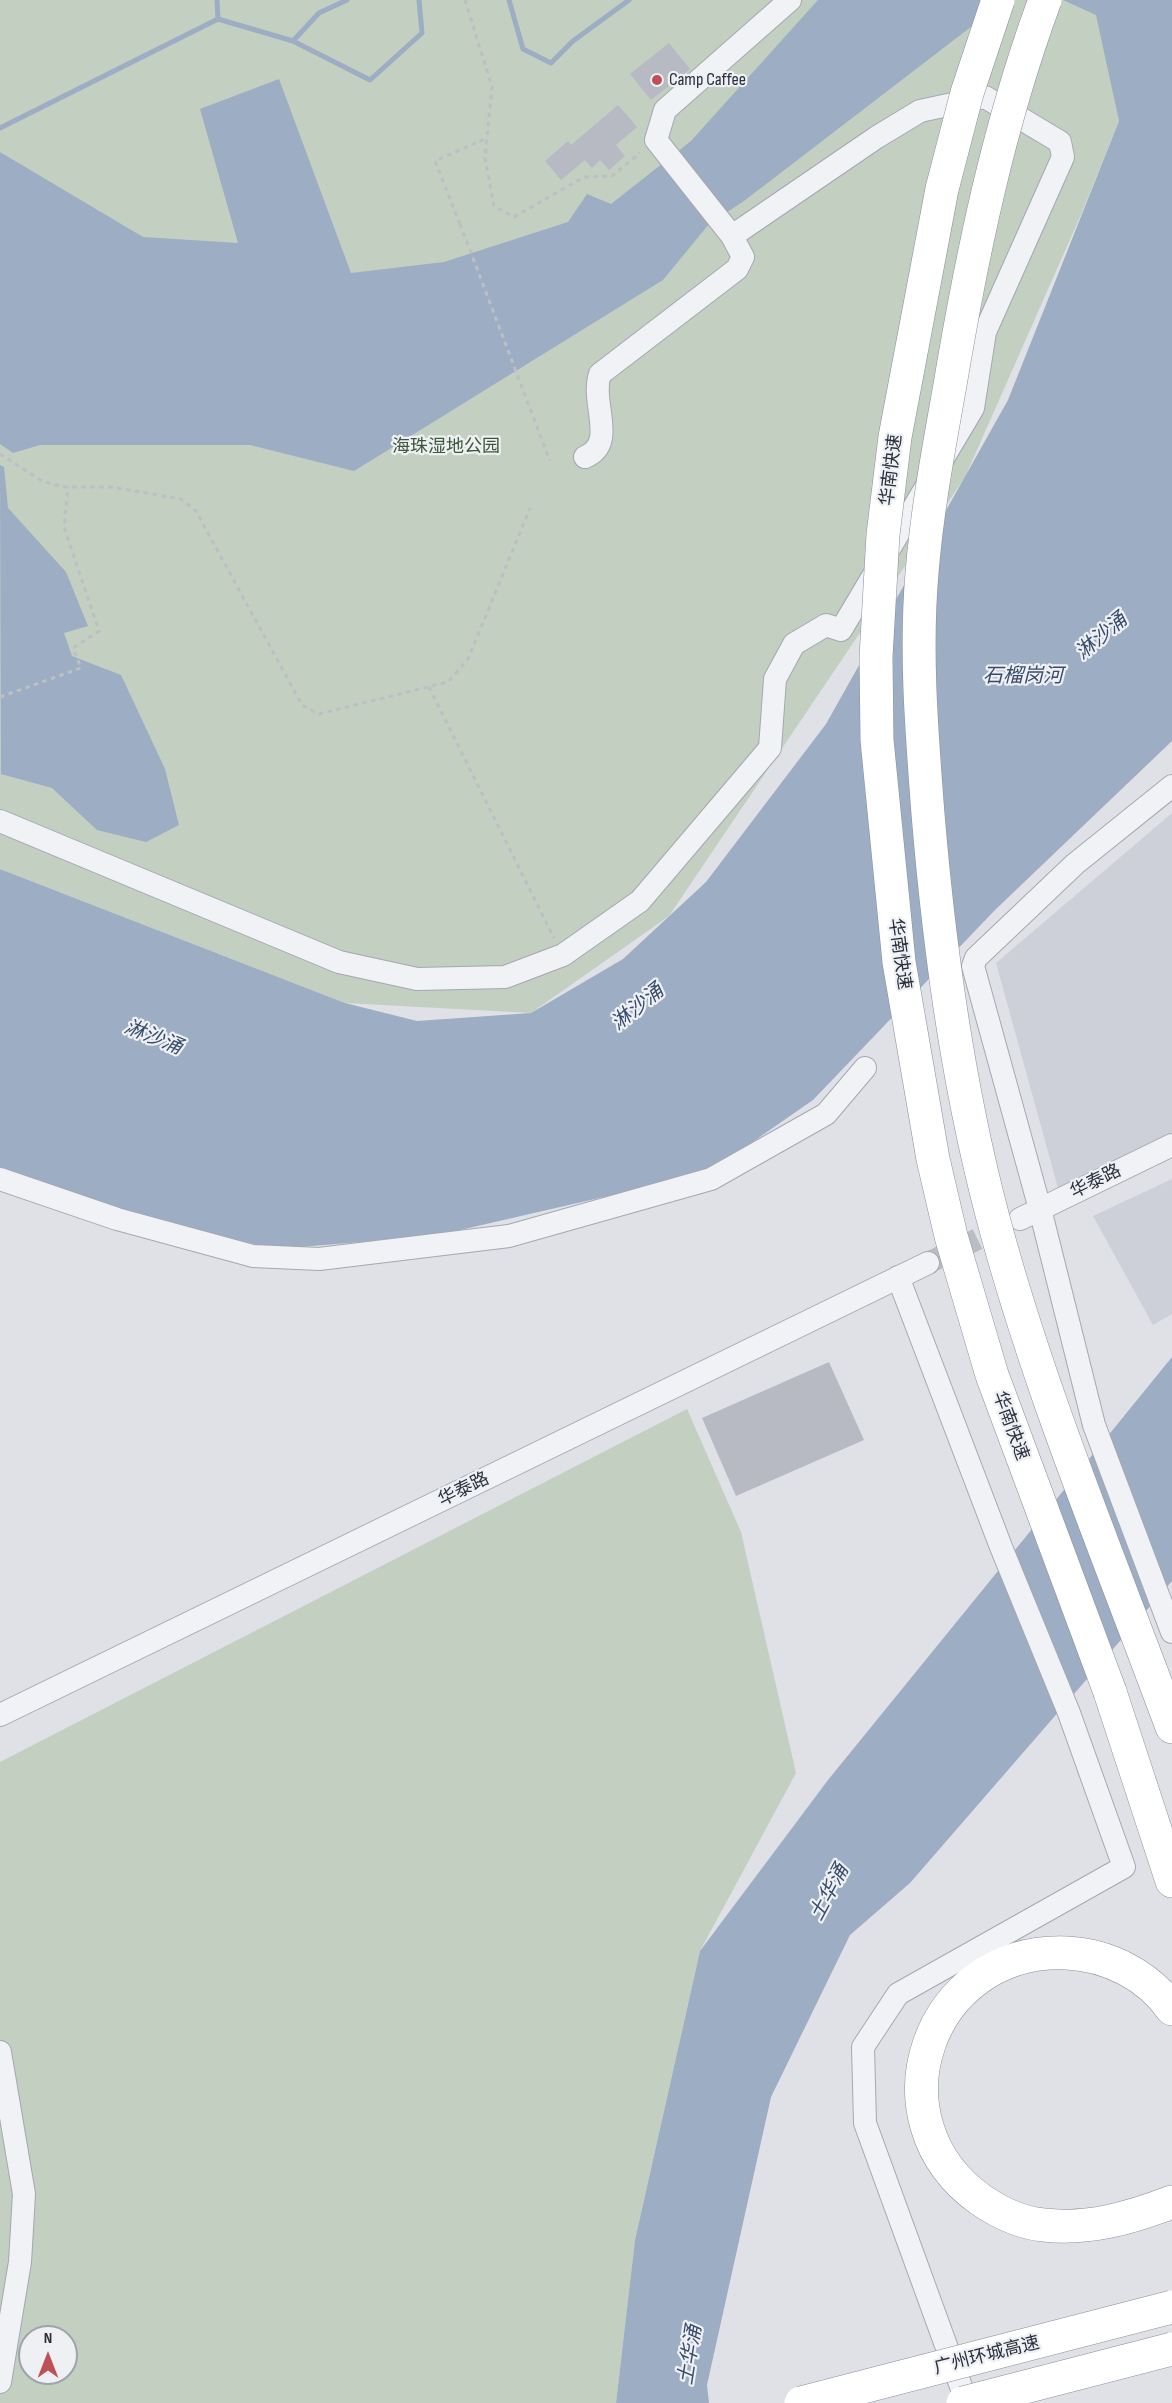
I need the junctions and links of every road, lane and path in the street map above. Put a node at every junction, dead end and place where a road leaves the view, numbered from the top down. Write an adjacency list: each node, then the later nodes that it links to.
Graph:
1 (465, 0): 5 (path)
2 (790, 0): 6 (street)
3 (998, 0): 30 (highway, 华南快速, bridge)
4 (1045, 0): 26 (highway, bridge)
5 (487, 138): 6 (path); 10 (path, bridge)
6 (660, 146): 7 (street)
7 (729, 231): 9 (street); 17 (street)
8 (0, 454): 11 (path)
9 (585, 458)
10 (550, 461)
11 (68, 487): 13 (path); 14 (path)
12 (530, 508): 13 (path)
13 (429, 687): 17 (path)
14 (0, 698)
15 (1172, 786): 21 (street)
16 (0, 821): 17 (street)
17 (563, 955)
18 (865, 1068): 20 (street)
19 (1172, 1145): 21 (street, 华泰路)
20 (0, 1179)
21 (1040, 1209): 22 (street, 华泰路); 25 (street)
22 (1020, 1219)
23 (928, 1263): 24 (street, 华泰路)
24 (898, 1277): 28 (street, 华泰路); 40 (street)
25 (1168, 1626)
26 (1151, 1671): 27 (highway); 29 (highway)
27 (1172, 1705)
28 (0, 1715)
29 (1172, 1727)
30 (1172, 1881)
31 (1172, 2008): 33 (highway)
32 (0, 2052): 38 (street)
33 (1172, 2202)
34 (1172, 2301): 36 (highway, bridge)
35 (1172, 2307): 36 (highway, 广州环城高速, bridge)
36 (1054, 2338): 39 (highway, 广州环城高速, bridge)
37 (1172, 2349): 40 (highway, bridge)
38 (0, 2382)
39 (801, 2403)
40 (965, 2403)

